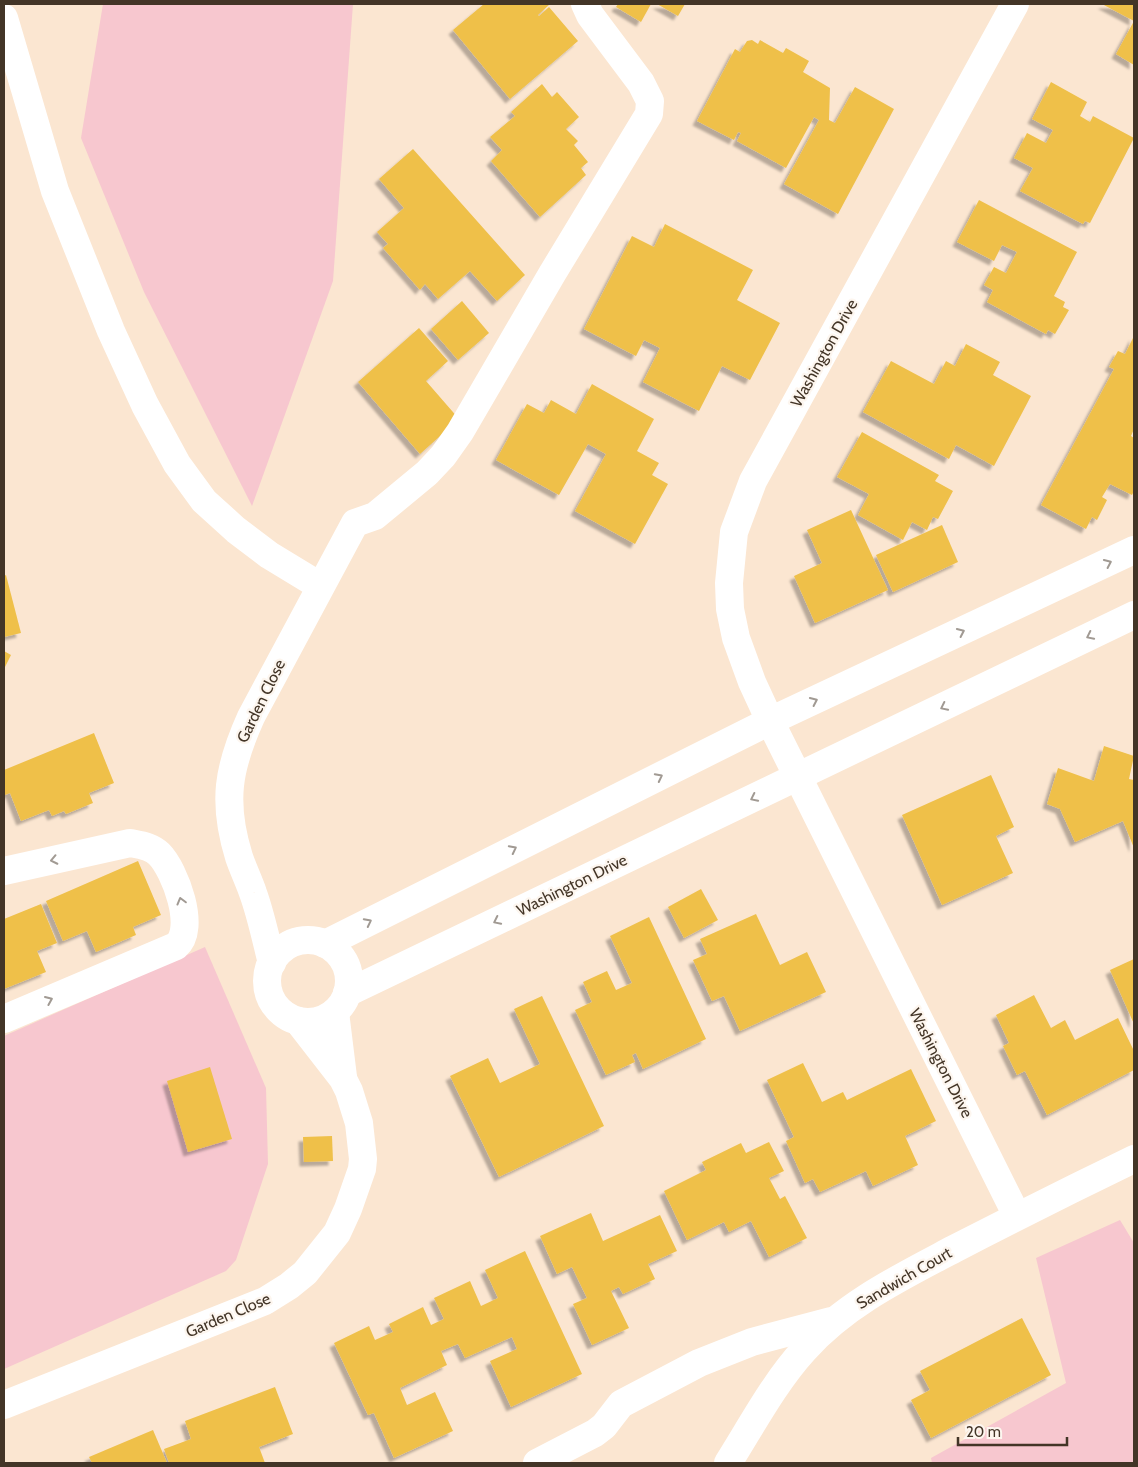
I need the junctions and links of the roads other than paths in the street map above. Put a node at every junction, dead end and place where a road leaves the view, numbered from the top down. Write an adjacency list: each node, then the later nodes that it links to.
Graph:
1 (585, 4): 5 (street, Garden Close)
2 (1015, 4): 7 (street, Washington Drive)
3 (4, 18): 5 (street)
4 (1134, 550): 7 (street, one-way to 4)
5 (320, 586): 10 (street, Garden Close)
6 (1134, 615): 8 (street, Washington Drive, one-way to 8)
7 (770, 721): 8 (street, Washington Drive); 11 (street, one-way to 7)
8 (798, 776): 13 (street, Washington Drive, one-way to 13); 18 (street, Washington Drive)
9 (4, 871): 14 (street, one-way to 9)
10 (253, 893): 11 (street, Garden Close); 12 (street, Garden Close)
11 (312, 942): 12 (street); 13 (street)
12 (272, 963): 15 (street)
13 (341, 1003): 15 (street); 16 (street, Garden Close)
14 (4, 1019)
15 (298, 1021): 16 (street, Garden Close)
16 (343, 1079): 20 (street, Garden Close)
17 (1134, 1159): 18 (street, Sandwich Court)
18 (1017, 1216): 19 (street, Sandwich Court)
19 (835, 1320): 21 (street); 22 (street, Sandwich Court)
20 (4, 1405)
21 (536, 1463)
22 (728, 1463)

